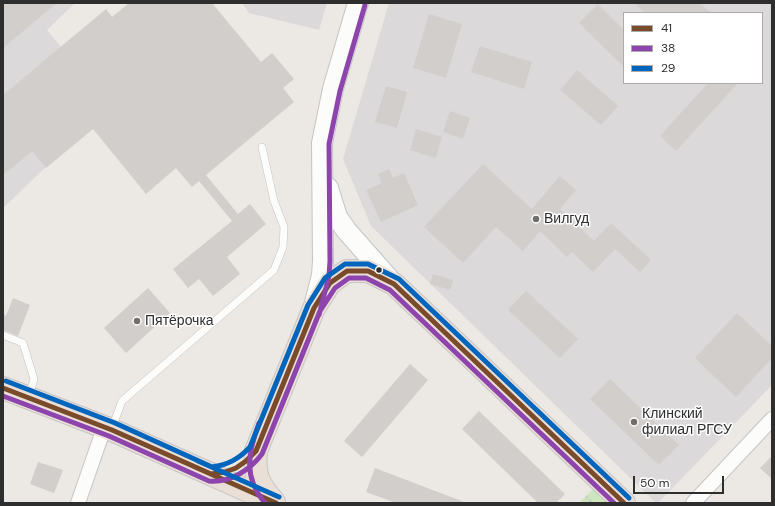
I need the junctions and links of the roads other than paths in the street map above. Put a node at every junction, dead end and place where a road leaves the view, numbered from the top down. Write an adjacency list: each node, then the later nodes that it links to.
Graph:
1 (358, 3): 2 (street)
2 (322, 143): 4 (street); 5 (street)
3 (262, 147): 10 (lane)
4 (394, 284): 5 (highway); 15 (highway)
5 (314, 308): 11 (highway)
6 (3, 335): 8 (lane)
7 (3, 388): 8 (highway)
8 (28, 398): 10 (highway)
9 (772, 419): 16 (street)
10 (108, 429): 12 (highway); 13 (street)
11 (256, 451): 12 (highway); 14 (highway)
12 (211, 474): 14 (highway)
13 (78, 503)
14 (275, 503)
15 (624, 503)
16 (693, 503)

